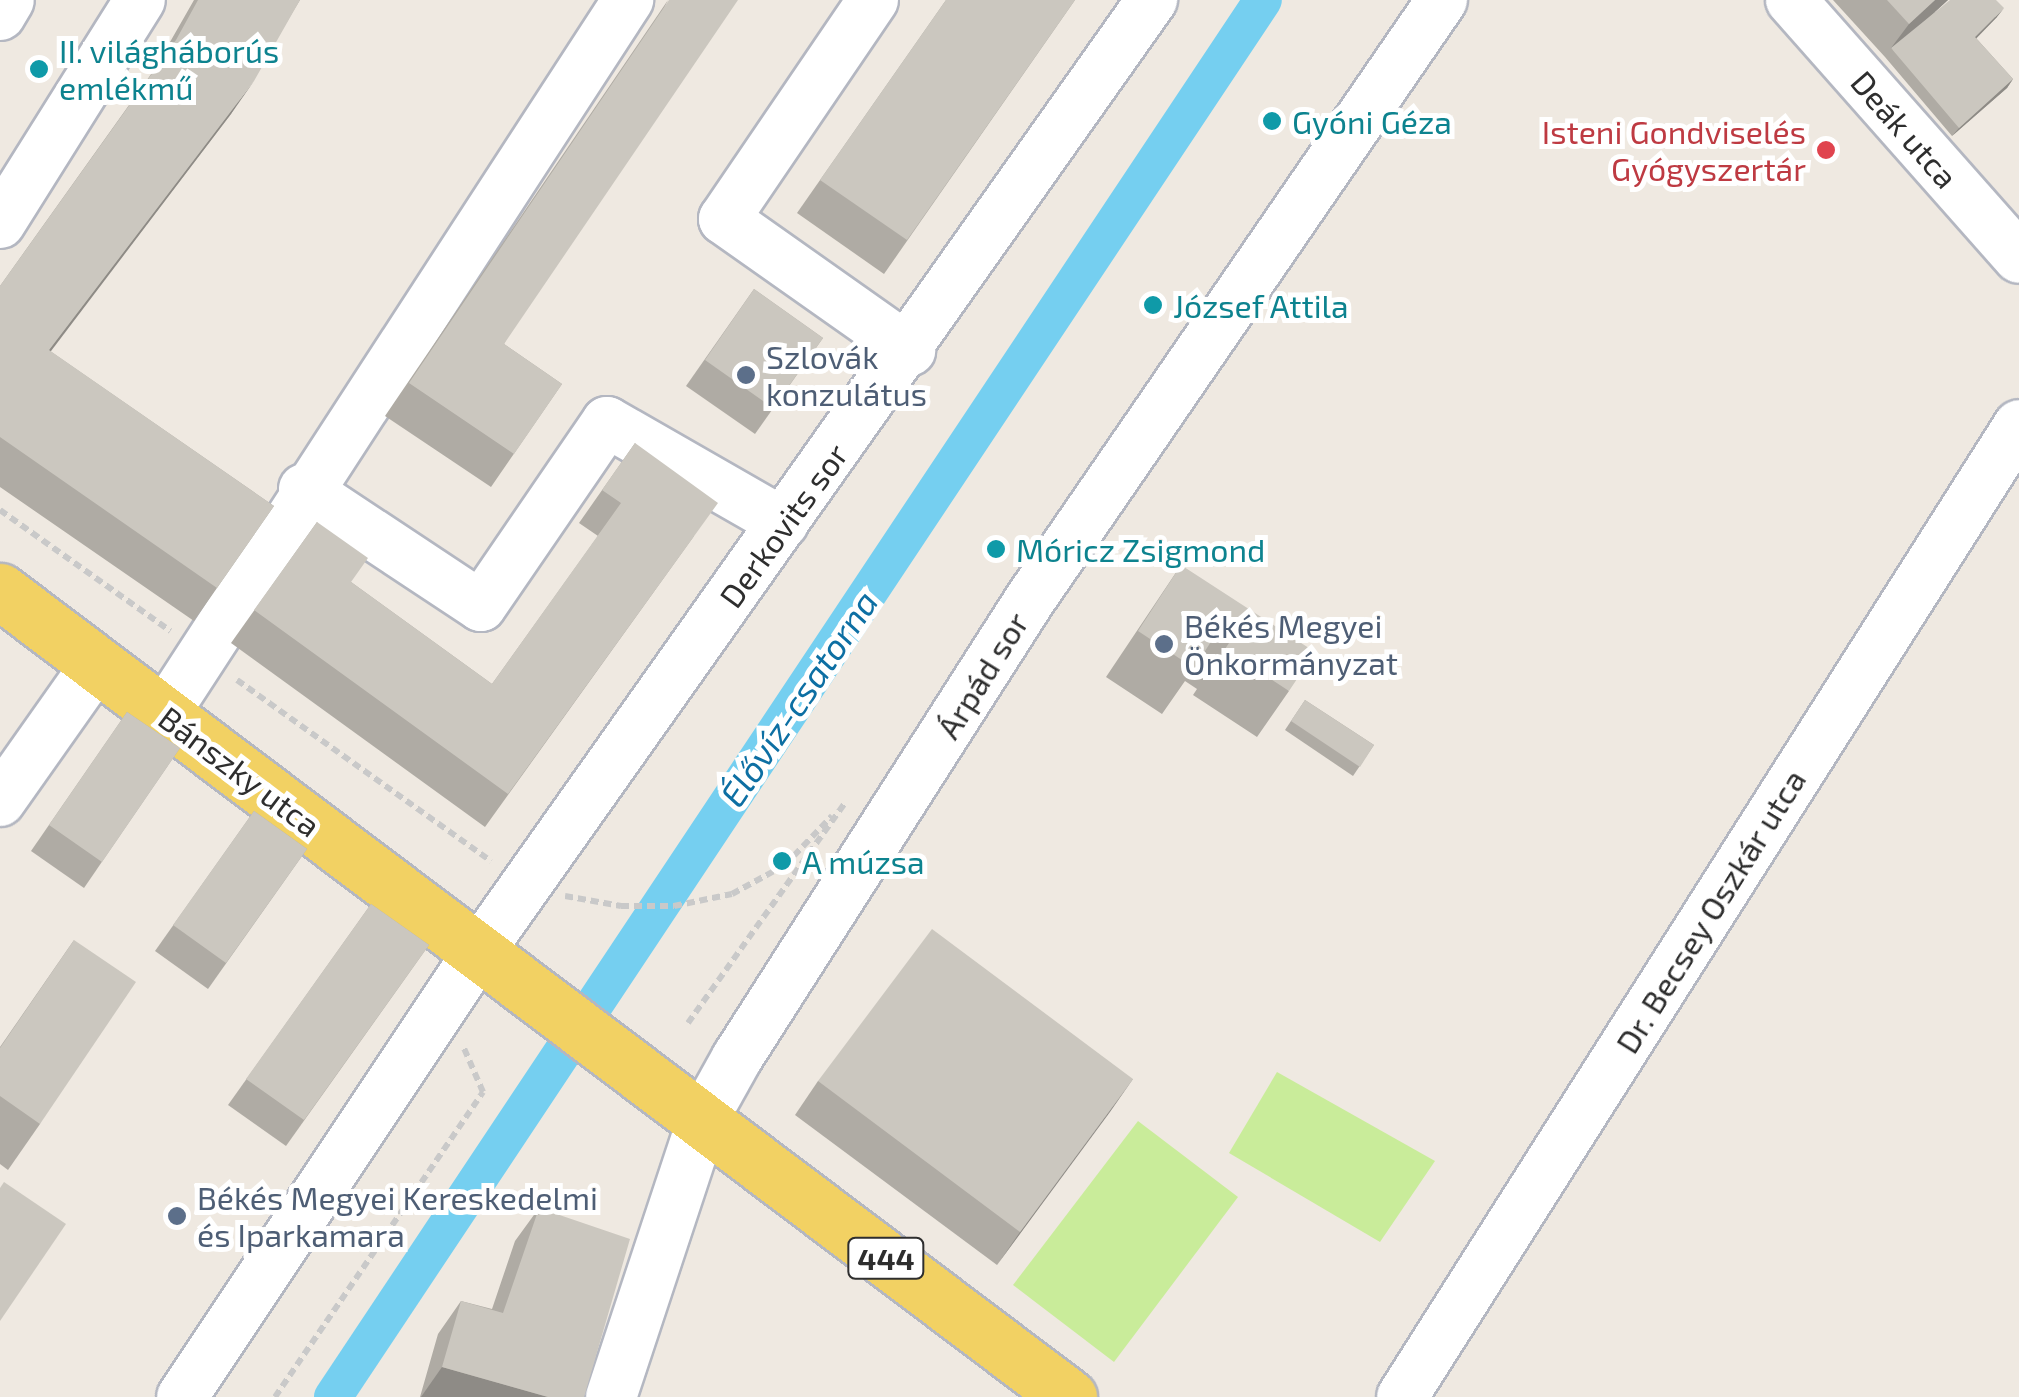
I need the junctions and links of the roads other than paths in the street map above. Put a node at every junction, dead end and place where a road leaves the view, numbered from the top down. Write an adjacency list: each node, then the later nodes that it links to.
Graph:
1 (9, 0): 8 (street)
2 (140, 0): 9 (street)
3 (628, 0): 13 (street)
4 (872, 0): 11 (street)
5 (1152, 0): 11 (street, Derkovits sor)
6 (1442, 0): 20 (street, Árpád sor)
7 (1791, 0): 10 (street, Deák utca)
8 (0, 16)
9 (0, 223)
10 (2019, 258)
11 (910, 350): 14 (street, Derkovits sor)
12 (2019, 425): 24 (street, Dr. Becsey Oszkár utca)
13 (304, 489): 14 (street); 17 (street)
14 (782, 523): 19 (street, Derkovits sor)
15 (0, 591): 16 (main road, Bánszky utca / 444)
16 (96, 665): 17 (main road, Bánszky utca / 444); 18 (street)
17 (164, 714): 19 (main road, Bánszky utca / 444)
18 (0, 801)
19 (480, 950): 20 (main road, 444); 21 (street, Derkovits sor)
20 (703, 1120): 22 (street, Árpád sor); 23 (main road, 444)
21 (182, 1397)
22 (611, 1397)
23 (1069, 1397)
24 (1402, 1397)

